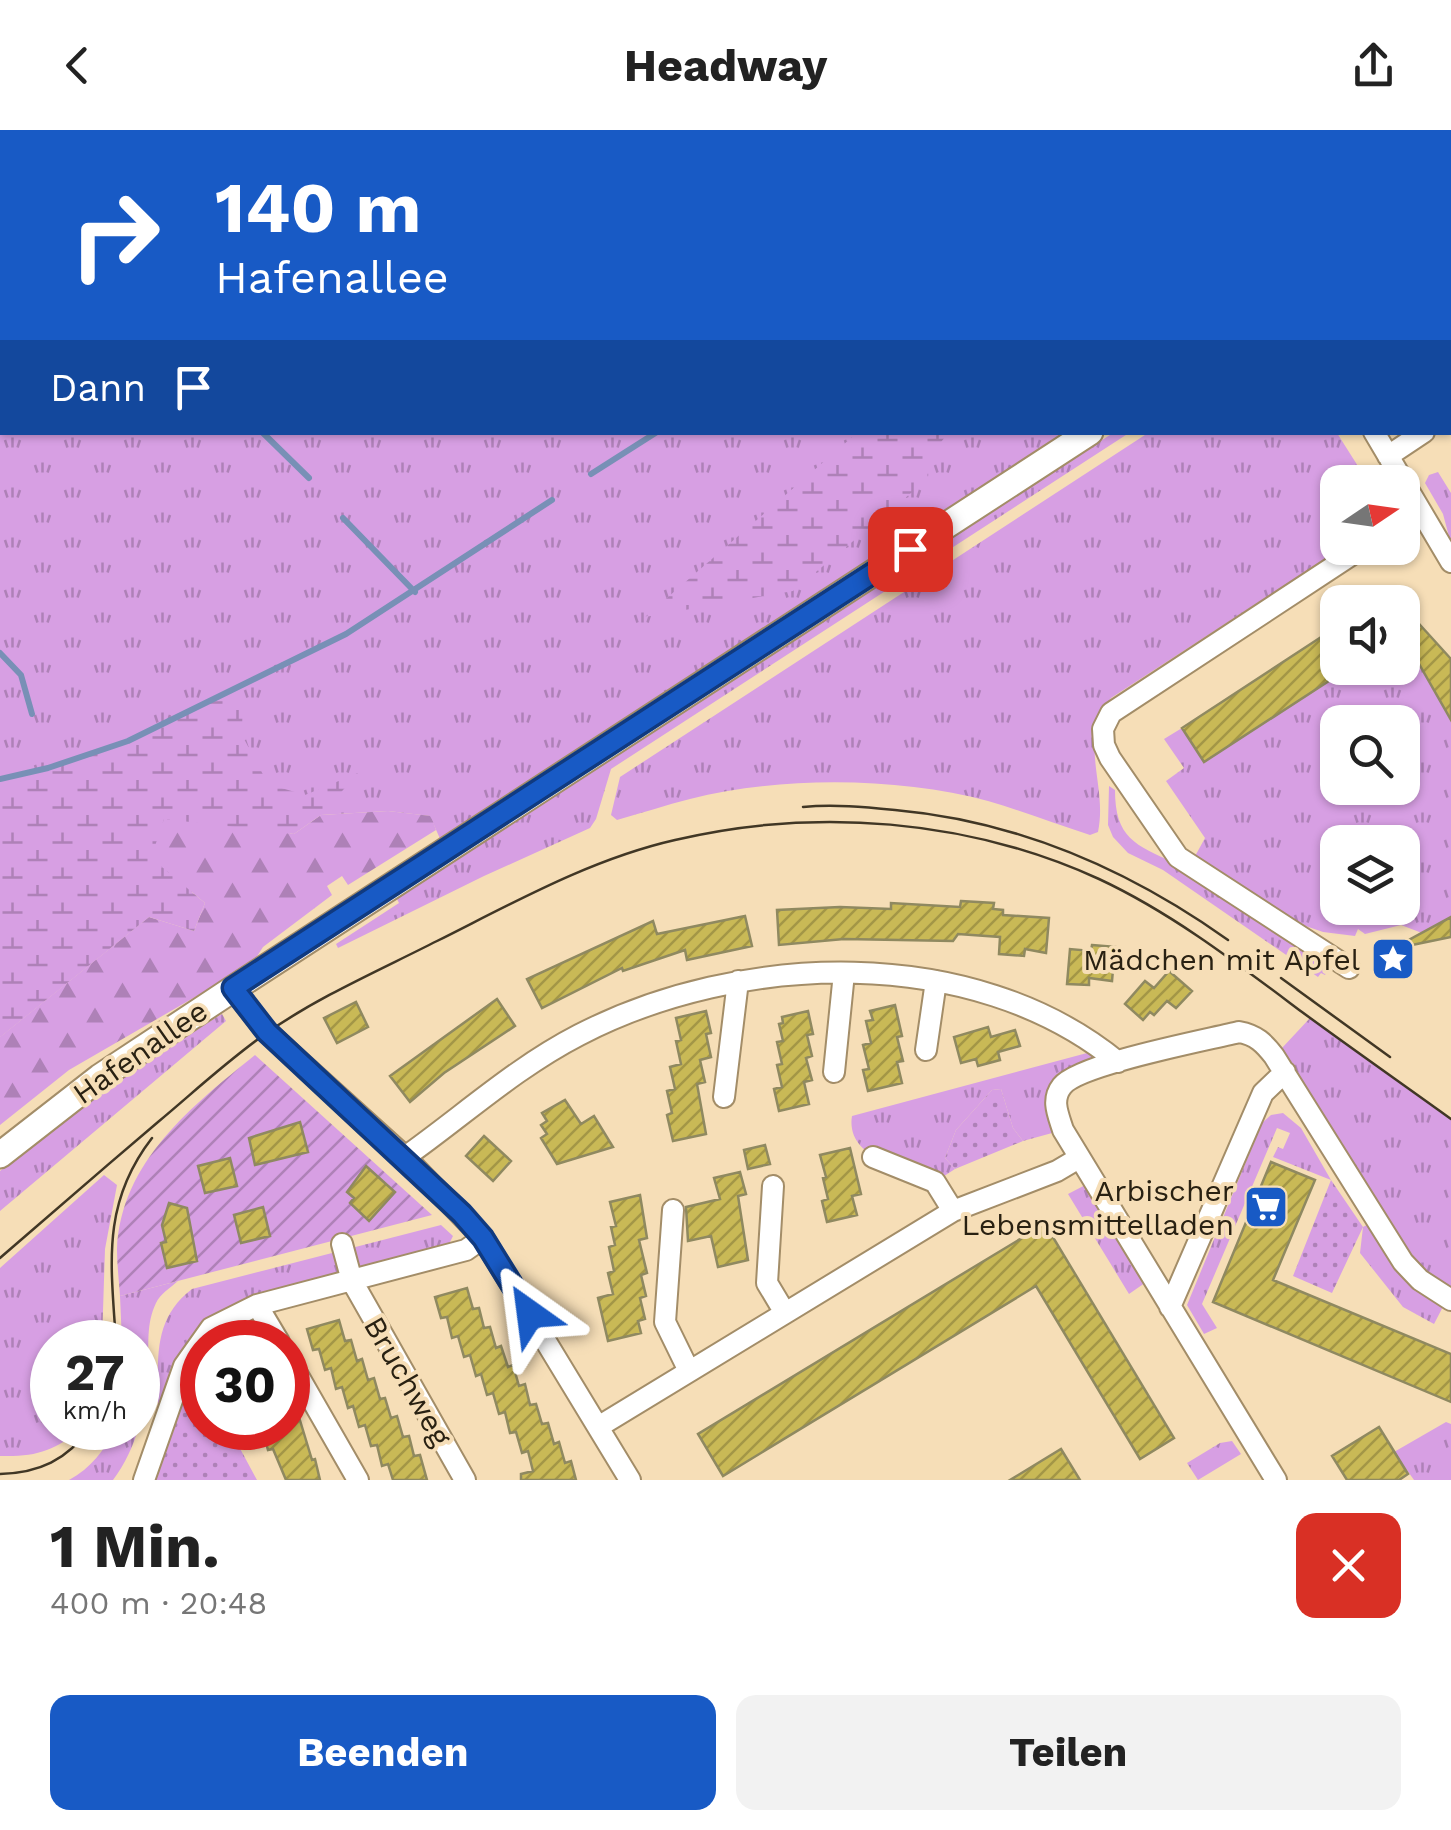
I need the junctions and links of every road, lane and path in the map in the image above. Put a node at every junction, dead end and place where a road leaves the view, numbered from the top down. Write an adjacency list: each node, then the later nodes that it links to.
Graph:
1 (1085, 435): 13 (street, Hafenallee)
2 (1376, 435): 4 (street)
3 (1420, 435): 4 (street)
4 (1388, 456): 5 (street)
5 (1393, 465)
6 (1420, 510): 7 (street)
7 (1451, 562)
8 (1336, 565): 9 (street)
9 (1349, 968)
10 (844, 973): 11 (street); 12 (street); 16 (street)
11 (738, 981): 18 (street); 20 (street)
12 (936, 982): 14 (street); 15 (street)
13 (233, 988): 19 (street, Hafenallee); 20 (street)
14 (926, 1050)
15 (1118, 1062): 17 (street); 22 (street)
16 (834, 1072)
17 (1284, 1072): 29 (street); 31 (street)
18 (724, 1097)
19 (0, 1155)
20 (404, 1157): 26 (street)
21 (873, 1157): 25 (street)
22 (1079, 1158): 25 (street); 31 (street)
23 (773, 1186): 32 (street)
24 (673, 1210): 34 (street)
25 (953, 1211): 32 (street)
26 (483, 1238): 28 (street, Bruchweg); 36 (street)
27 (342, 1244): 28 (street, Bruchweg)
28 (352, 1281): 30 (street, Bruchweg); 39 (street, Bruchweg)
29 (1451, 1300)
30 (257, 1305): 33 (street); 37 (street, Bruchweg)
31 (1170, 1307): 41 (street)
32 (786, 1313): 34 (street)
33 (266, 1320)
34 (689, 1372): 36 (street)
35 (310, 1396): 38 (street)
36 (598, 1427): 40 (street)
37 (144, 1480)
38 (358, 1480)
39 (465, 1480)
40 (630, 1480)
41 (1276, 1480)

